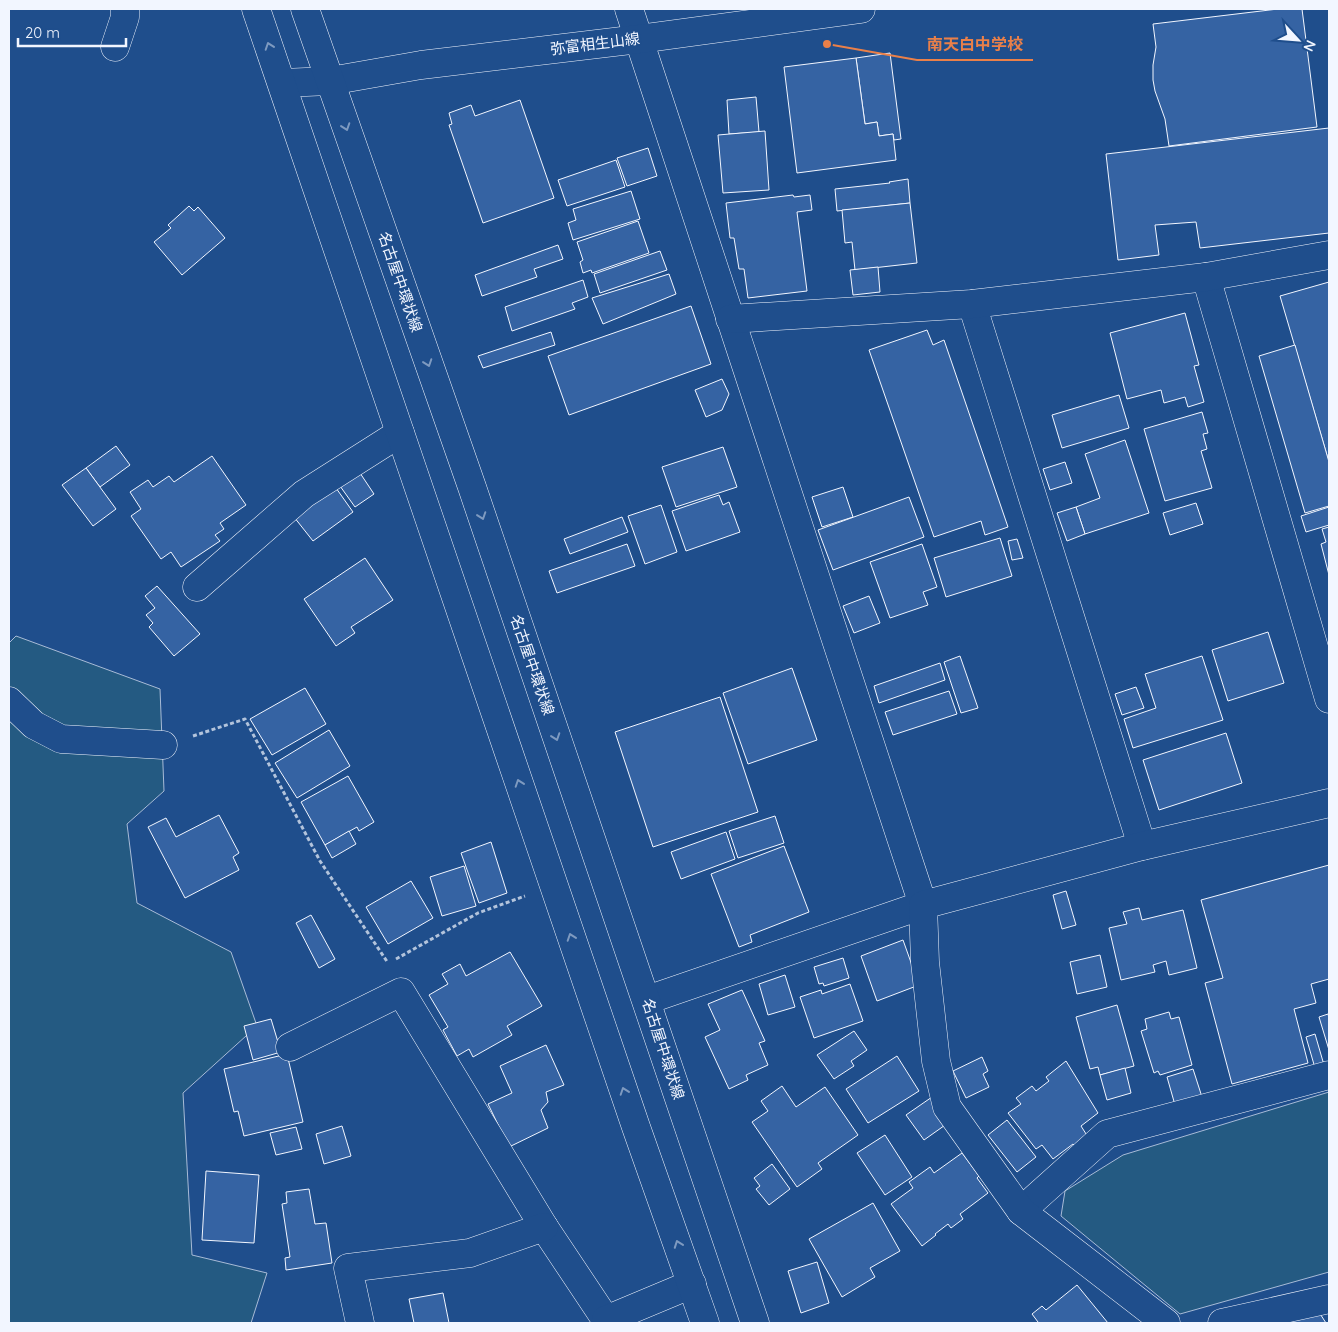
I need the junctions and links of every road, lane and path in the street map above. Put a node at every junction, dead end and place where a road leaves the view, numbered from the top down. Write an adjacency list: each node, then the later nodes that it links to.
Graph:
1 (125, 9): 7 (street)
2 (256, 9): 9 (street, one-way to 2)
3 (305, 9): 8 (street, 名古屋中環状線)
4 (629, 9): 6 (street)
5 (860, 9): 6 (street, 弥富相生山線)
6 (639, 39): 8 (street, 弥富相生山線); 13 (street)
7 (116, 47)
8 (330, 81): 9 (street, 弥富相生山線); 23 (street, 名古屋中環状線, one-way to 23)
9 (282, 83): 14 (street)
10 (1329, 255): 11 (street)
11 (1206, 277): 12 (street); 16 (street)
12 (972, 304): 13 (street); 20 (street)
13 (730, 319): 22 (street)
14 (400, 433): 15 (street); 21 (street, one-way to 14)
15 (197, 587)
16 (1329, 698)
17 (9, 701): 18 (street)
18 (163, 745): 21 (path)
19 (1329, 803): 20 (street)
20 (1142, 846): 22 (street)
21 (554, 886): 28 (street, one-way to 21)
22 (923, 905): 23 (street); 26 (street)
23 (647, 1000): 33 (street, 名古屋中環状線)
24 (290, 1047): 27 (street)
25 (1329, 1075): 26 (street)
26 (1021, 1211): 34 (street)
27 (544, 1227): 30 (street); 31 (street)
28 (692, 1284): 30 (street); 32 (street)
29 (1329, 1299): 35 (street)
30 (606, 1321)
31 (360, 1323)
32 (705, 1323)
33 (755, 1323)
34 (1166, 1323)
35 (1222, 1323)

